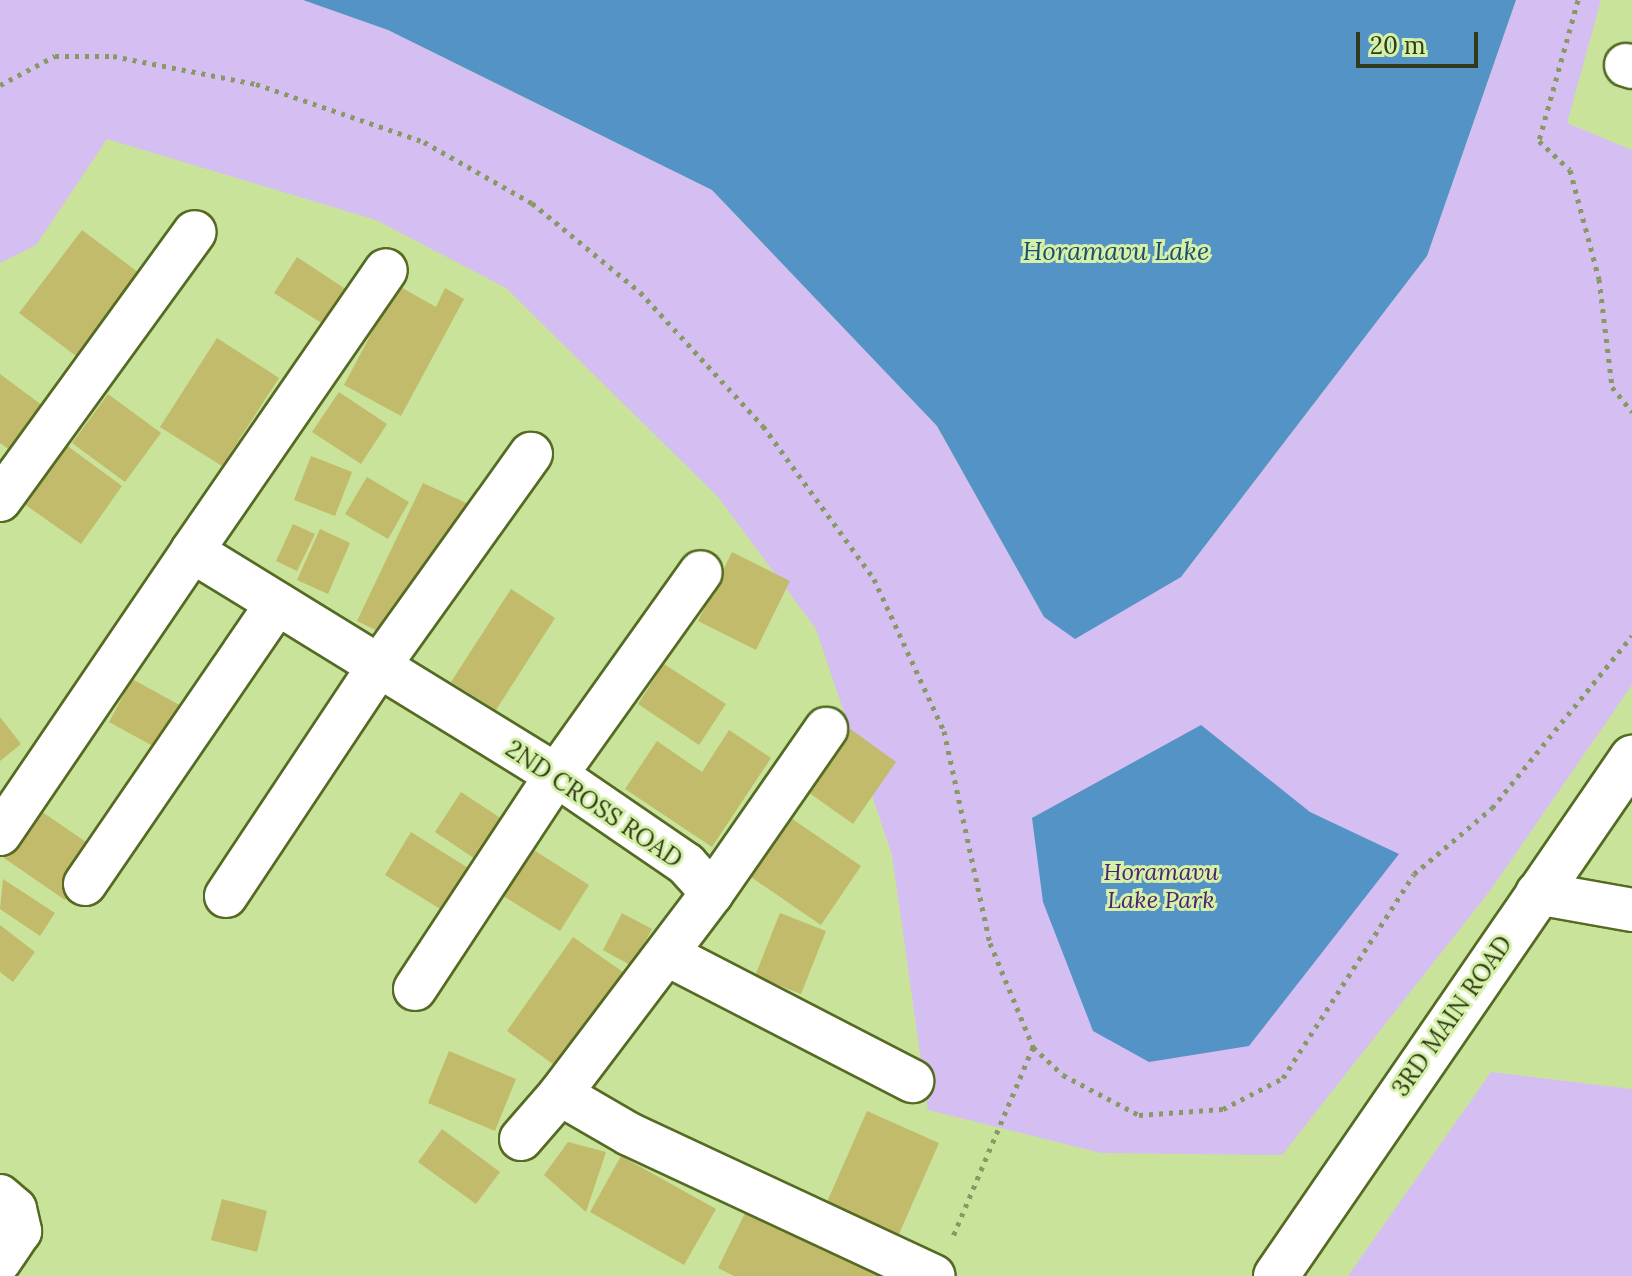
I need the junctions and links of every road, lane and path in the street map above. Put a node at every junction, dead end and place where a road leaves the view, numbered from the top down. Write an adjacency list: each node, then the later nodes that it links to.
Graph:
1 (1578, 0): 5 (path)
2 (0, 85): 24 (path)
3 (195, 232): 7 (street)
4 (386, 270): 8 (street)
5 (1632, 412)
6 (531, 454): 12 (street)
7 (0, 500)
8 (192, 551): 10 (street, 2ND CROSS ROAD); 16 (street)
9 (701, 572): 15 (street)
10 (277, 604): 12 (street, 2ND CROSS ROAD); 17 (street)
11 (1632, 636): 24 (path)
12 (379, 666): 15 (street, 2ND CROSS ROAD); 20 (street)
13 (826, 729): 18 (street)
14 (1632, 758): 19 (street, 3RD MAIN ROAD)
15 (556, 775): 18 (street, 2ND CROSS ROAD); 23 (street)
16 (0, 834)
17 (85, 884)
18 (712, 893): 22 (street)
19 (1537, 893): 21 (street); 31 (street, 3RD MAIN ROAD)
20 (226, 896)
21 (1632, 910)
22 (668, 955): 25 (street); 26 (street)
23 (415, 989)
24 (1033, 1047): 30 (path)
25 (912, 1081)
26 (560, 1094): 27 (street); 30 (street)
27 (521, 1139)
28 (0, 1196): 29 (street)
29 (0, 1261)
30 (941, 1262)
31 (1276, 1276)

